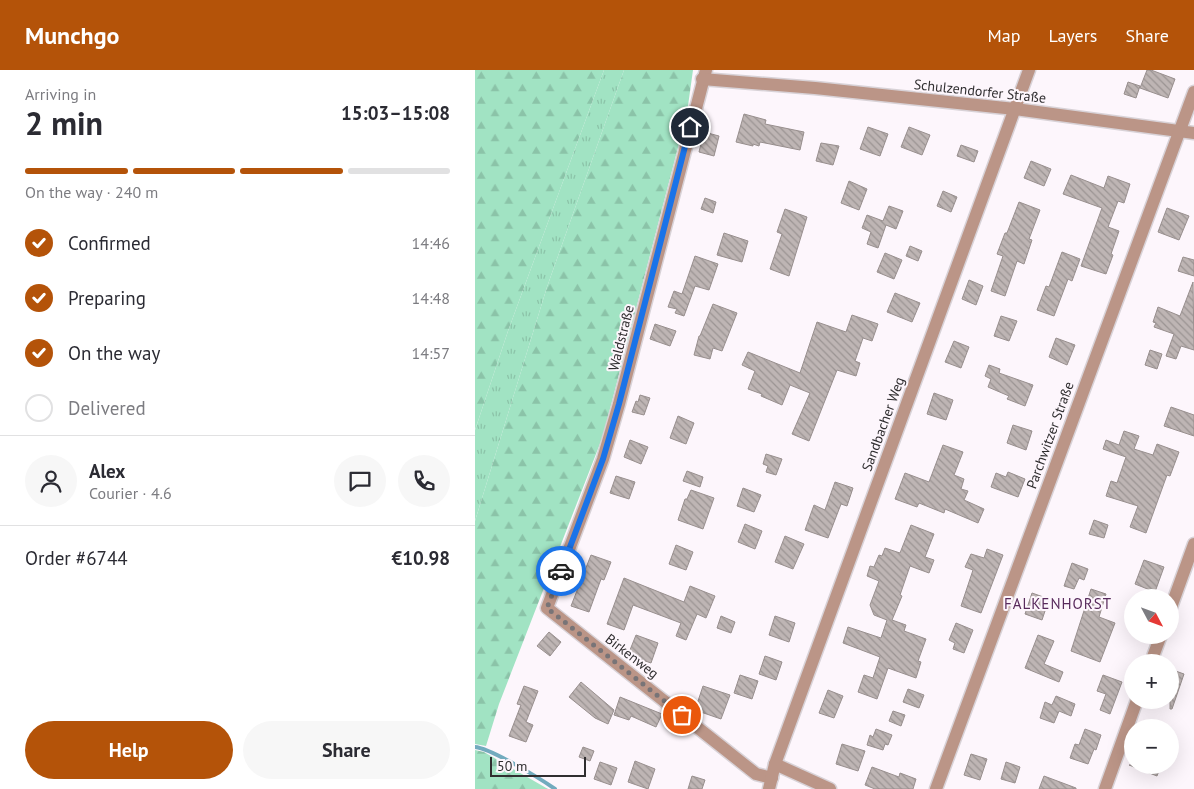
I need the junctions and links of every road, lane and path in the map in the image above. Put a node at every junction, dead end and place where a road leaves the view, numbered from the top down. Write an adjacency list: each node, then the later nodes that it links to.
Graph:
1 (1029, 70): 4 (street, Sandbacher Weg)
2 (704, 75): 4 (street, Schulzendorfer Straße); 9 (street, Waldstraße)
3 (1194, 92): 5 (street, Parchwitzer Straße)
4 (1015, 109): 5 (street, Schulzendorfer Straße); 11 (street, Sandbacher Weg)
5 (1181, 131): 6 (street, Schulzendorfer Straße); 14 (street, Parchwitzer Straße)
6 (1194, 133)
7 (1194, 544): 8 (street)
8 (1178, 589)
9 (547, 608): 12 (street, Birkenweg)
10 (1134, 709): 15 (street)
11 (775, 764): 12 (street, Sandbacher Weg); 13 (street)
12 (771, 783)
13 (830, 789)
14 (936, 789)
15 (1105, 789)

